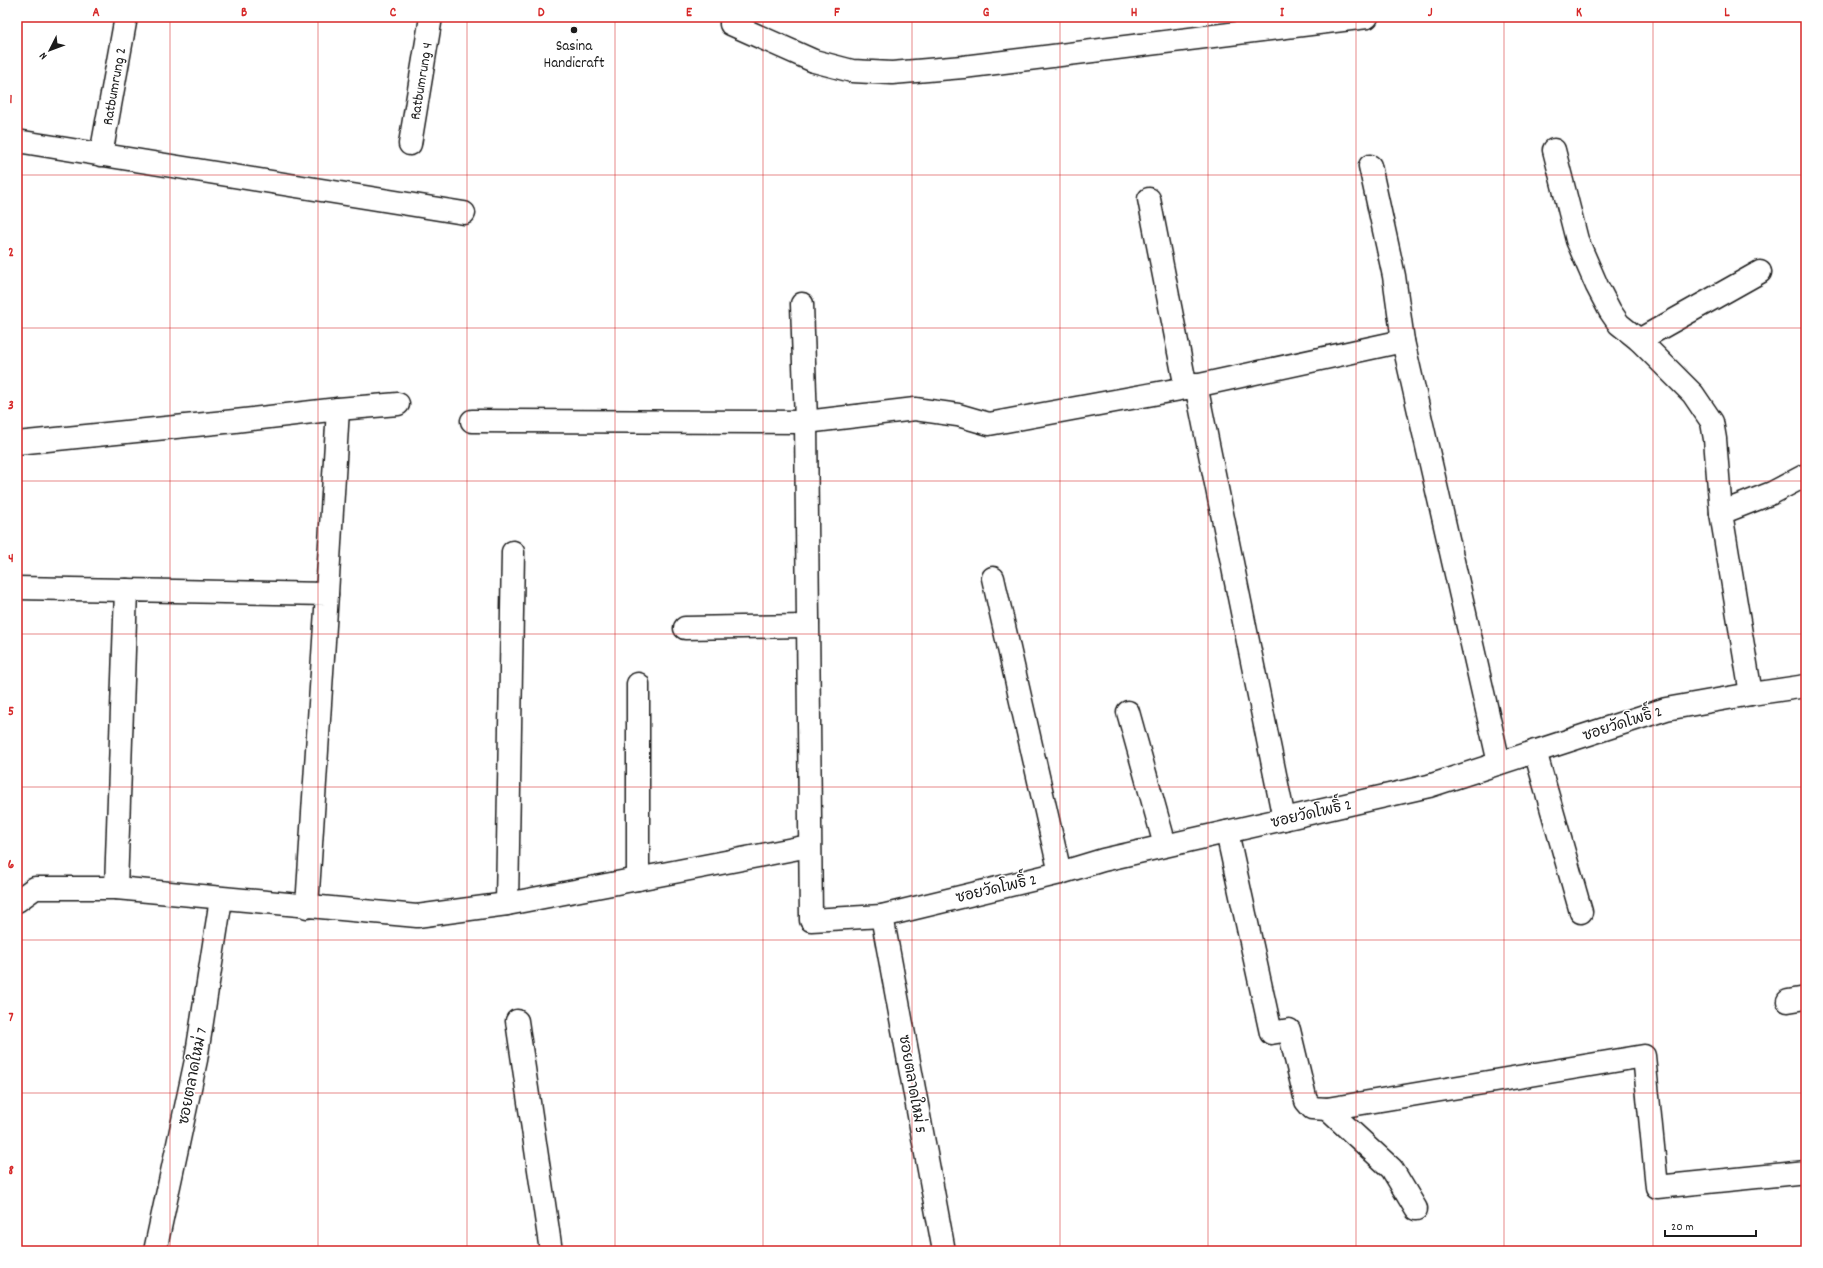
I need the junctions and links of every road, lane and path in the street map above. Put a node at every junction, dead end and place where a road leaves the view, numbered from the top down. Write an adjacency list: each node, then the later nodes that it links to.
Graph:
1 (126, 17): 8 (street, Ratbumrung 2)
2 (431, 17): 6 (street, Ratbumrung 4)
3 (1367, 17): 4 (street)
4 (731, 24)
5 (17, 141): 8 (street)
6 (410, 144)
7 (1554, 150): 14 (street)
8 (101, 154): 11 (street)
9 (1370, 166): 15 (street)
10 (1149, 199): 16 (street)
11 (464, 213)
12 (1760, 272): 14 (street)
13 (802, 304): 20 (street)
14 (1639, 340): 23 (street)
15 (1404, 341): 16 (street); 36 (street)
16 (1191, 386): 20 (street); 37 (street)
17 (398, 404): 18 (street)
18 (338, 409): 21 (street); 28 (street)
19 (472, 422): 20 (street)
20 (806, 422): 29 (street)
21 (17, 443)
22 (1806, 475): 23 (street)
23 (1720, 513): 33 (street)
24 (513, 552): 46 (street)
25 (993, 578): 41 (street)
26 (17, 588): 27 (street)
27 (126, 590): 28 (street); 43 (street)
28 (327, 594): 47 (street)
29 (807, 626): 30 (street); 39 (street)
30 (685, 628)
31 (638, 684): 42 (street)
32 (1806, 686): 33 (street, ซอยวัดโพธิ์ 2)
33 (1751, 694): 35 (street, ซอยวัดโพธิ์ 2)
34 (1128, 712): 40 (street)
35 (1535, 751): 36 (street, ซอยวัดโพธิ์ 2); 48 (street)
36 (1499, 763): 37 (street, ซอยวัดโพธิ์ 2)
37 (1284, 819): 38 (street, ซอยวัดโพธิ์ 2)
38 (1226, 832): 40 (street, ซอยวัดโพธิ์ 2); 51 (street)
39 (809, 846): 42 (street); 49 (street, ซอยวัดโพธิ์ 2)
40 (1164, 846): 41 (street, ซอยวัดโพธิ์ 2)
41 (1060, 873): 49 (street, ซอยวัดโพธิ์ 2)
42 (638, 879): 46 (street)
43 (116, 888): 44 (street); 45 (street)
44 (221, 899): 47 (street); 54 (street, ซอยตลาดใหม่ 7)
45 (17, 901)
46 (507, 904): 47 (street)
47 (306, 907)
48 (1581, 912)
49 (882, 916): 56 (street, ซอยตลาดใหม่ 5)
50 (517, 1021): 55 (street)
51 (1326, 1108): 52 (street); 53 (street)
52 (1806, 1172)
53 (1416, 1209)
54 (155, 1251)
55 (551, 1251)
56 (944, 1251)

